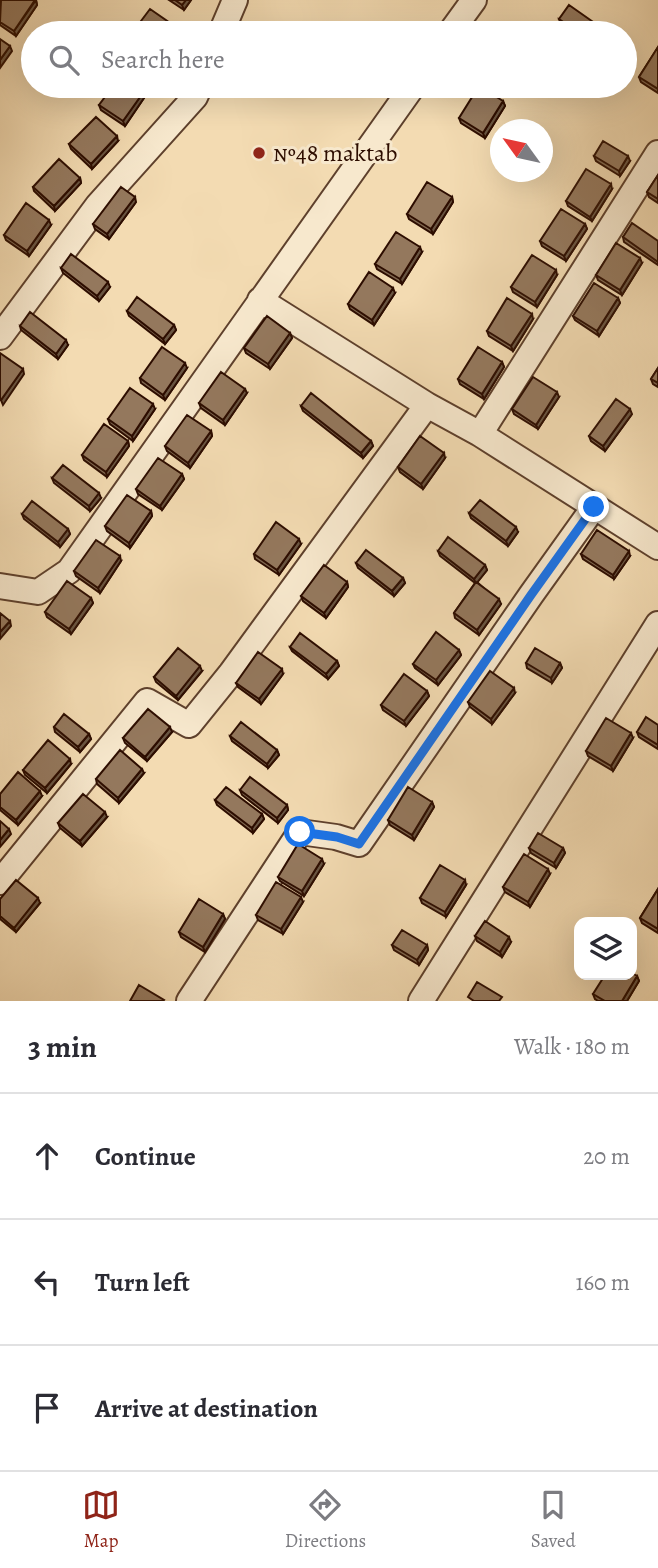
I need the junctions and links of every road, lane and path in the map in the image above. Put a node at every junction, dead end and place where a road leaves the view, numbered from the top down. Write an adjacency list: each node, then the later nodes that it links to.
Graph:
1 (235, 0): 3 (street)
2 (474, 0): 4 (street)
3 (226, 21)
4 (459, 21)
5 (194, 98): 9 (street)
6 (404, 98): 8 (street)
7 (658, 153): 11 (street)
8 (260, 300): 10 (street); 14 (street)
9 (0, 337)
10 (427, 405): 11 (street); 16 (street)
11 (480, 434): 12 (street)
12 (594, 507): 13 (street); 17 (street)
13 (655, 540)
14 (0, 586)
15 (658, 624): 18 (street)
16 (0, 882)
17 (189, 1001)
18 (421, 1001)

